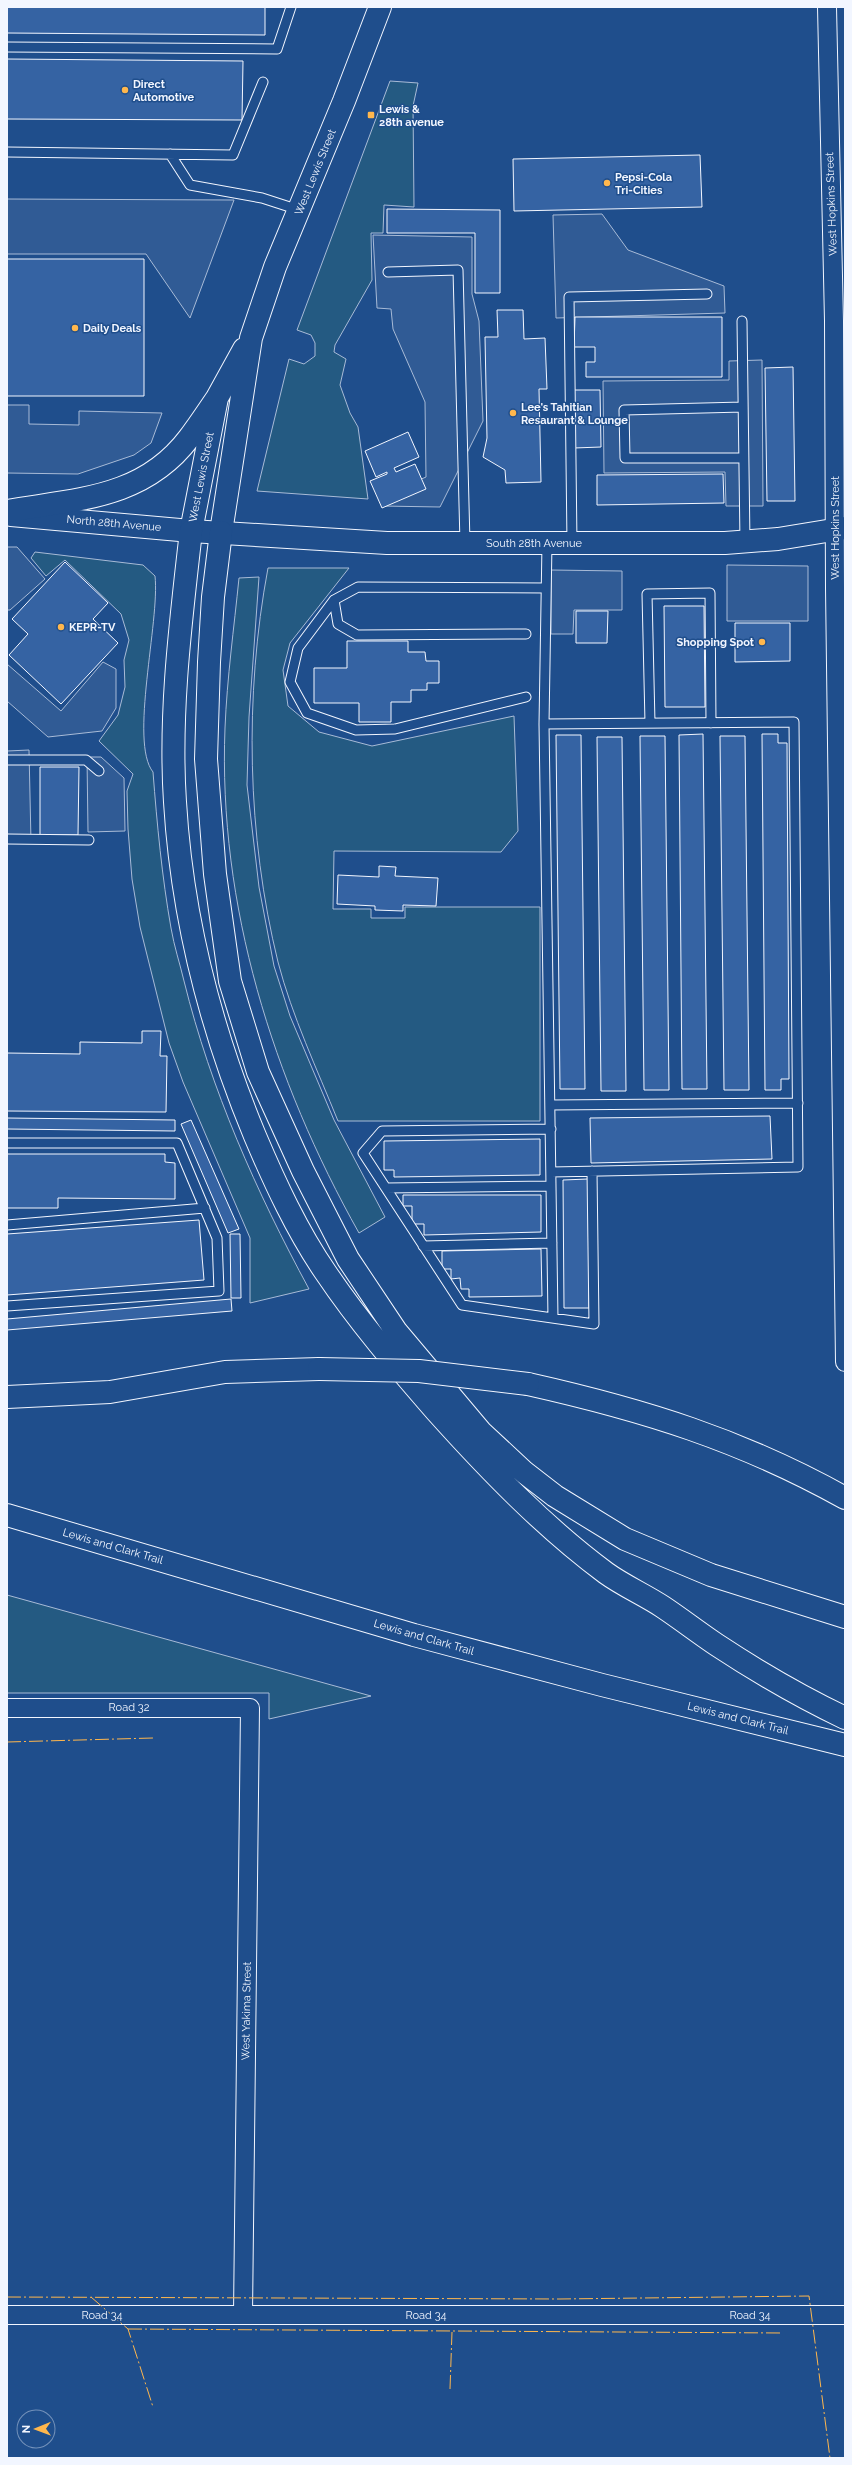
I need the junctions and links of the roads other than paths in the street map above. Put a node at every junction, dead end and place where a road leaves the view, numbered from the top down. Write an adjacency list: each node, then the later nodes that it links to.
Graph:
1 (291, 7): 4 (lane)
2 (380, 7): 9 (main road, West Lewis Street)
3 (827, 7): 6 (street, West Hopkins Street)
4 (7, 47)
5 (263, 82): 8 (lane)
6 (837, 100): 19 (street, West Hopkins Street)
7 (7, 152): 8 (lane)
8 (170, 154): 9 (lane)
9 (299, 210): 13 (main road, West Lewis Street)
10 (388, 272): 23 (lane)
11 (707, 294): 25 (lane)
12 (742, 321): 15 (lane)
13 (251, 338): 14 (main road, West Lewis Street); 21 (main road, West Lewis Street)
14 (217, 398): 17 (main road); 20 (main road, West Lewis Street)
15 (743, 407): 16 (lane); 16 (lane)
16 (743, 458): 22 (lane)
17 (7, 511)
18 (7, 515): 20 (main road, North 28th Avenue)
19 (840, 529): 22 (main road, South 28th Avenue); 29 (street, West Hopkins Street)
20 (191, 531): 21 (main road, North 28th Avenue); 63 (main road, West Lewis Street)
21 (222, 532): 23 (main road, South 28th Avenue); 60 (main road, West Lewis Street)
22 (745, 542): 25 (main road, South 28th Avenue)
23 (465, 543): 24 (main road, South 28th Avenue)
24 (547, 543): 25 (main road, South 28th Avenue); 26 (lane)
25 (572, 543)
26 (546, 588): 27 (lane); 33 (lane)
27 (334, 600): 28 (lane); 30 (lane)
28 (526, 634)
29 (840, 674): 36 (street, West Hopkins Street)
30 (526, 698)
31 (710, 722): 32 (lane); 32 (lane); 40 (lane)
32 (650, 723): 33 (lane)
33 (544, 724): 41 (lane)
34 (7, 760): 35 (lane)
35 (99, 771)
36 (842, 834): 39 (street, West Hopkins Street)
37 (7, 839): 38 (lane)
38 (89, 840)
39 (843, 989): 43 (street, West Hopkins Street)
40 (798, 1103): 41 (lane); 45 (lane)
41 (550, 1105): 42 (lane)
42 (551, 1129): 46 (lane); 48 (lane)
43 (843, 1137): 53 (street, West Hopkins Street)
44 (7, 1143): 49 (lane)
45 (592, 1171): 46 (lane); 55 (lane)
46 (551, 1172): 47 (lane)
47 (551, 1186): 48 (lane); 51 (lane)
48 (386, 1188): 52 (lane)
49 (205, 1208): 50 (lane); 54 (lane)
50 (7, 1226)
51 (552, 1243): 52 (lane); 55 (lane)
52 (423, 1246): 55 (lane)
53 (844, 1296): 56 (street, West Hopkins Street)
54 (7, 1306)
55 (553, 1318)
56 (845, 1362)
57 (7, 1397): 58 (main road, bridge)
58 (845, 1498)
59 (7, 1515): 64 (main road, Lewis and Clark Trail)
60 (845, 1617)
61 (7, 1708): 62 (street, Road 32)
62 (250, 1708): 65 (street, West Yakima Street)
63 (845, 1718)
64 (845, 1745)
65 (243, 2314): 66 (street, Road 34); 67 (street, Road 34)
66 (7, 2315)
67 (845, 2315)

